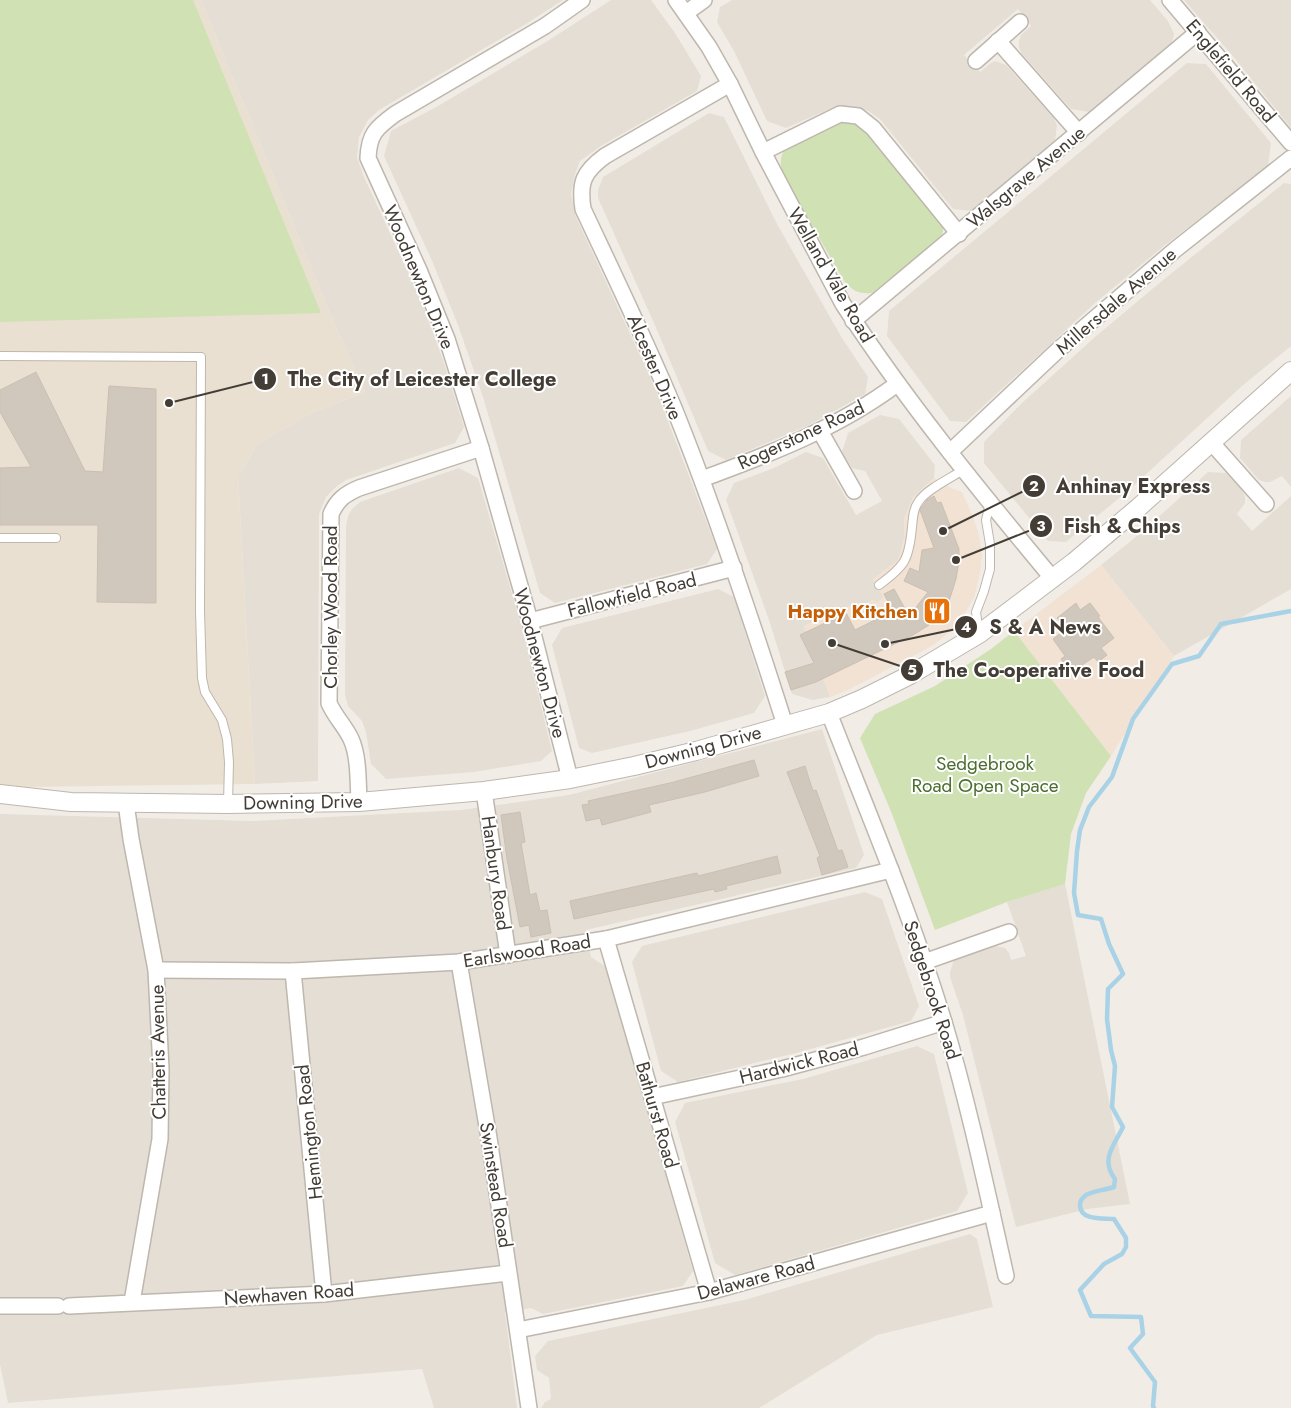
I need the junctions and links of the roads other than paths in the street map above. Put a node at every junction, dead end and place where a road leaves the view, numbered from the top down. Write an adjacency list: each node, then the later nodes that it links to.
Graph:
1 (582, 0): 22 (street, Woodnewton Drive)
2 (676, 0): 5 (street, Welland Vale Road)
3 (704, 0): 5 (street)
4 (1170, 0): 7 (street, Englefield Road)
5 (686, 13): 10 (street, Welland Vale Road)
6 (1020, 22): 8 (street)
7 (1198, 32): 11 (street, Walsgrave Avenue); 12 (street, Englefield Road)
8 (998, 41): 9 (street); 11 (street)
9 (976, 61)
10 (730, 84): 13 (street, Welland Vale Road); 25 (street, Alcester Drive)
11 (1079, 133): 15 (street, Walsgrave Avenue)
12 (1291, 143)
13 (763, 152): 15 (street); 16 (street, Welland Vale Road)
14 (1291, 158): 23 (street, Millersdale Avenue)
15 (959, 234): 16 (street, Walsgrave Avenue)
16 (853, 321): 19 (street, Welland Vale Road)
17 (0, 356): 43 (lane)
18 (1291, 371): 21 (street, Downing Drive)
19 (897, 384): 20 (street, Rogerstone Road); 23 (street, Welland Vale Road)
20 (820, 431): 25 (street, Rogerstone Road); 26 (street)
21 (1211, 442): 28 (street); 32 (street, Downing Drive)
22 (481, 448): 34 (street, Woodnewton Drive); 42 (street, Chorley Wood Road)
23 (950, 452): 24 (street, Welland Vale Road)
24 (963, 470): 27 (street, Welland Vale Road); 33 (lane)
25 (702, 479): 31 (street, Alcester Drive)
26 (854, 491)
27 (990, 503): 32 (street, Welland Vale Road); 35 (lane)
28 (1266, 504)
29 (0, 538): 30 (lane)
30 (56, 538)
31 (734, 568): 34 (street, Fallowfield Road); 37 (street, Alcester Drive)
32 (1052, 579): 35 (street, Downing Drive)
33 (879, 585)
34 (530, 621): 38 (street, Woodnewton Drive)
35 (979, 634): 36 (street, Downing Drive)
36 (829, 713): 37 (street, Downing Drive); 44 (street, Sedgebrook Road)
37 (785, 725): 38 (street, Downing Drive)
38 (570, 779): 39 (street, Downing Drive)
39 (484, 791): 42 (street, Downing Drive); 47 (street, Hanbury Road)
40 (0, 794): 41 (street, Downing Drive)
41 (126, 802): 43 (street, Downing Drive); 50 (street, Chatteris Avenue)
42 (359, 802): 43 (street, Downing Drive)
43 (228, 804)
44 (891, 870): 46 (street, Earlswood Road); 49 (street, Sedgebrook Road)
45 (1009, 932): 49 (street)
46 (606, 939): 47 (street, Earlswood Road); 53 (street, Bathurst Road)
47 (508, 955): 48 (street, Earlswood Road)
48 (459, 962): 51 (street, Earlswood Road); 55 (street, Swinstead Road)
49 (924, 962): 52 (street, Sedgebrook Road)
50 (156, 970): 51 (street, Earlswood Road); 59 (street, Chatteris Avenue)
51 (293, 971): 58 (street, Hemington Road)
52 (944, 1022): 53 (street, Hardwick Road); 54 (street, Sedgebrook Road)
53 (652, 1097): 57 (street, Bathurst Road)
54 (992, 1213): 56 (street, Sedgebrook Road); 57 (street, Delaware Road)
55 (508, 1273): 58 (street, Newhaven Road); 61 (street, Swinstead Road)
56 (1006, 1276)
57 (709, 1292): 61 (street, Delaware Road)
58 (324, 1294): 59 (street, Newhaven Road)
59 (132, 1302): 60 (street, Newhaven Road)
60 (0, 1306)
61 (518, 1330): 62 (street, Swinstead Road)
62 (529, 1408)

